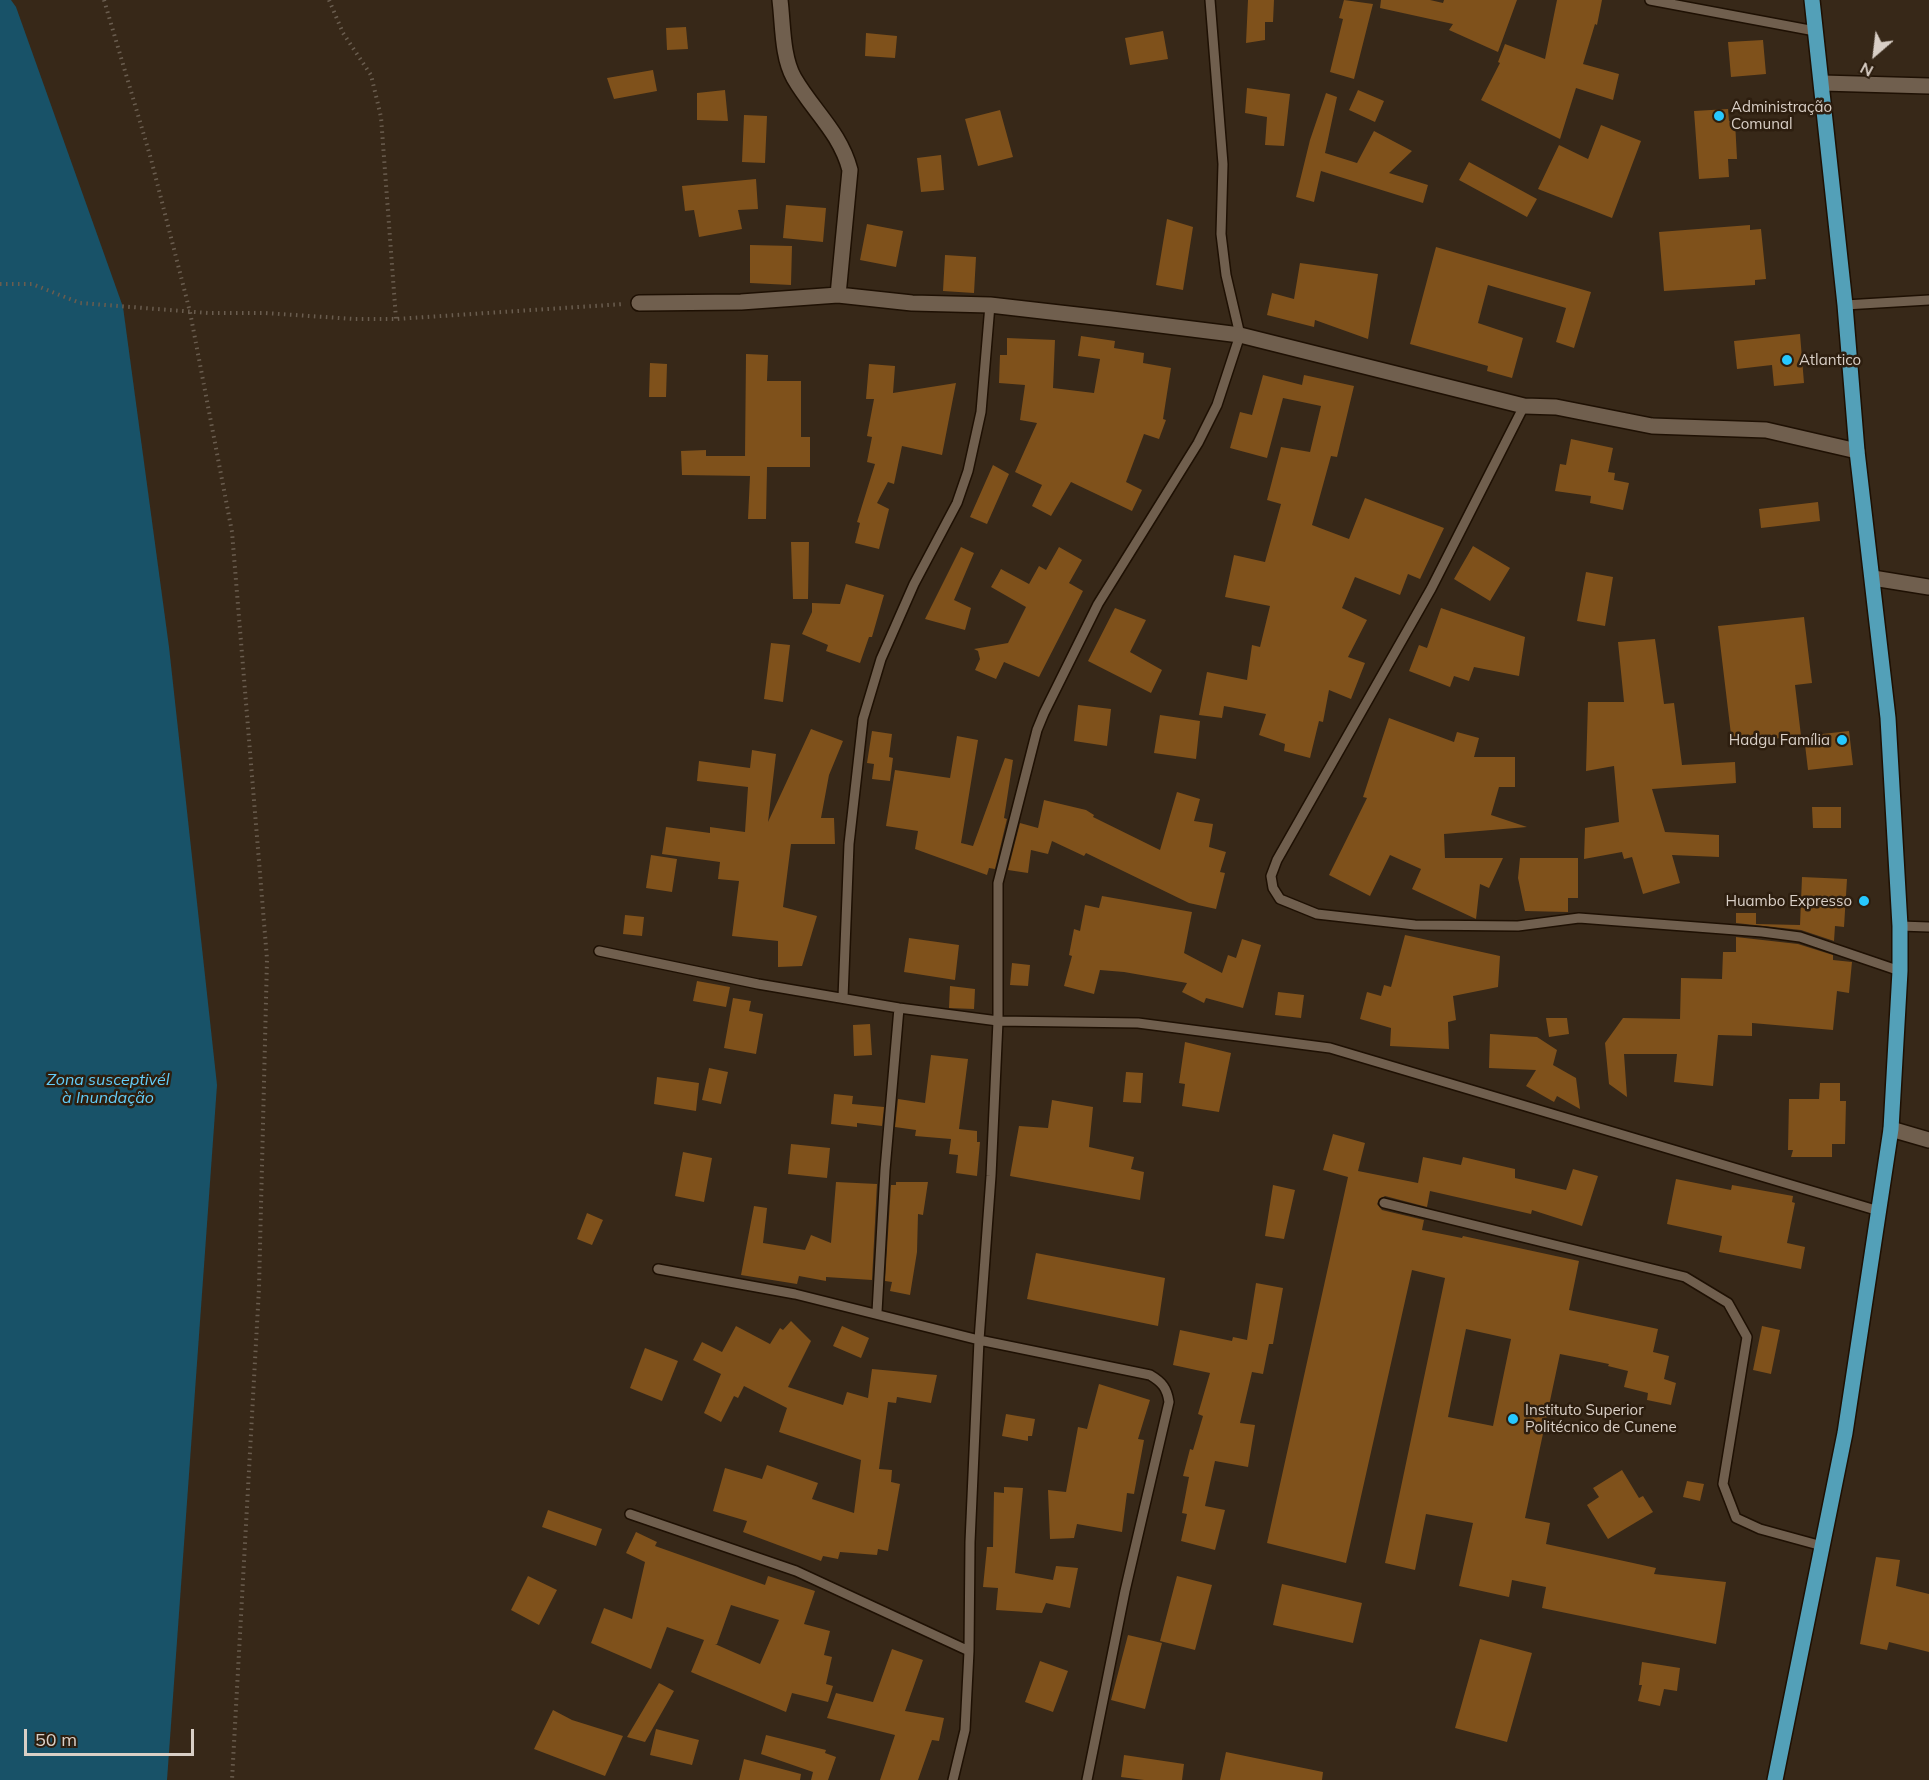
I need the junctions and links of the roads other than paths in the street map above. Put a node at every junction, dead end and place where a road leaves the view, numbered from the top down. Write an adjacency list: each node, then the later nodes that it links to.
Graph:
1 (780, 0): 8 (street)
2 (1210, 0): 13 (lane)
3 (1650, 0): 5 (lane)
4 (1812, 0): 5 (main road)
5 (1815, 31): 6 (main road)
6 (1822, 83): 7 (street); 12 (main road)
7 (1929, 86)
8 (838, 295): 10 (street); 11 (street)
9 (1929, 300): 12 (lane)
10 (639, 303)
11 (990, 305): 13 (street); 22 (lane)
12 (1845, 305): 15 (main road)
13 (1240, 335): 14 (street); 24 (lane)
14 (1524, 406): 15 (street); 21 (lane)
15 (1857, 451): 16 (main road)
16 (1873, 578): 17 (street); 18 (main road)
17 (1929, 587)
18 (1900, 926): 19 (lane); 21 (main road)
19 (1929, 927)
20 (599, 951): 22 (lane)
21 (1900, 971): 25 (main road)
22 (843, 998): 23 (lane)
23 (898, 1008): 24 (lane); 30 (lane)
24 (998, 1021): 28 (lane); 31 (lane)
25 (1891, 1129): 26 (street); 28 (main road)
26 (1929, 1140)
27 (1384, 1203): 33 (lane)
28 (1878, 1211): 33 (main road)
29 (658, 1269): 30 (lane)
30 (878, 1312): 31 (lane)
31 (979, 1340): 34 (lane); 36 (lane)
32 (630, 1514): 34 (lane)
33 (1822, 1546): 37 (main road)
34 (969, 1651): 35 (lane)
35 (953, 1780)
36 (1087, 1780)
37 (1775, 1780)

